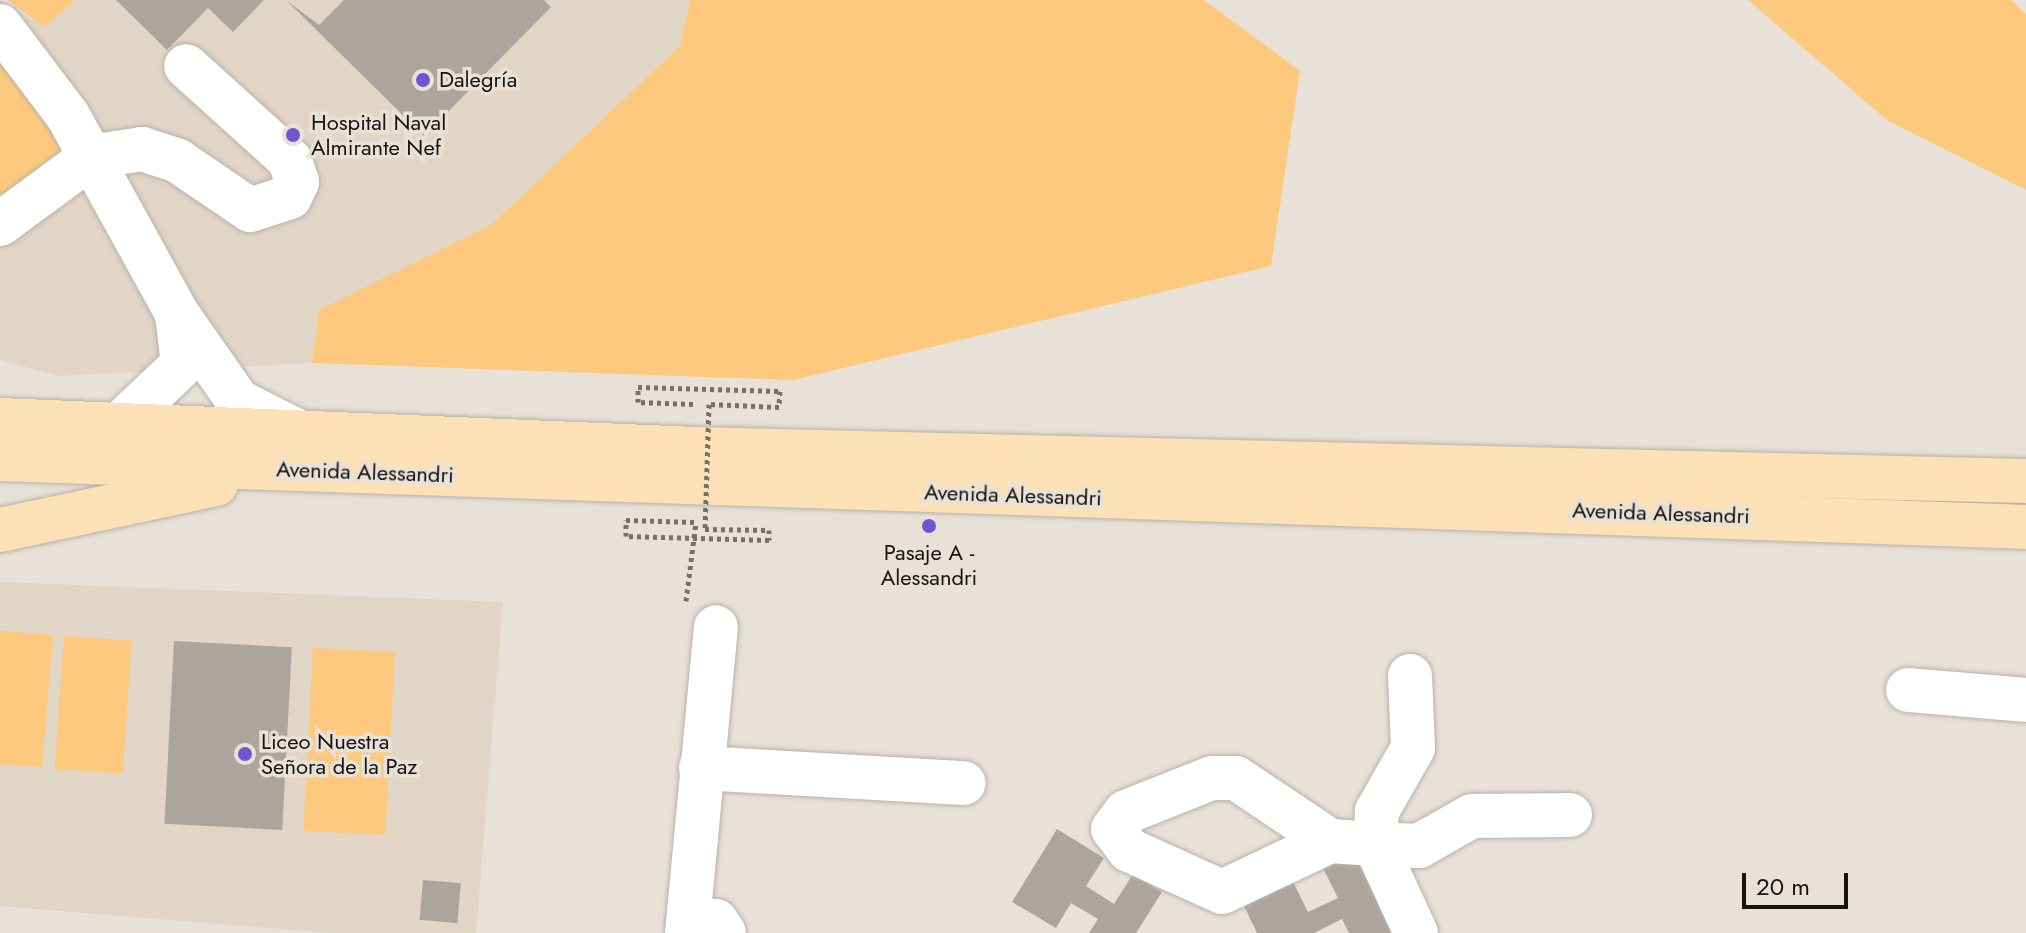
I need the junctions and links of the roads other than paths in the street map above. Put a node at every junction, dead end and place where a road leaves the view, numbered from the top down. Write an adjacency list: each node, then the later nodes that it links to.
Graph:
1 (0, 26): 3 (street)
2 (186, 66): 3 (street)
3 (91, 157): 4 (street); 5 (street)
4 (0, 224)
5 (176, 312): 7 (street); 8 (street)
6 (0, 420): 7 (main road, Avenida Alessandri)
7 (119, 425): 8 (main road, Avenida Alessandri)
8 (292, 450): 9 (main road, Avenida Alessandri); 10 (main road, Avenida Alessandri); 11 (main road, Avenida Alessandri); 12 (main road)
9 (0, 459)
10 (2026, 481)
11 (2026, 527)
12 (0, 530)
13 (716, 627): 17 (street)
14 (1410, 676): 21 (street)
15 (1908, 690): 16 (street)
16 (2026, 700)
17 (701, 768): 18 (street); 22 (street)
18 (964, 783)
19 (1570, 815): 21 (street)
20 (1330, 841): 21 (street)
21 (1375, 844): 23 (street)
22 (700, 928)
23 (1416, 933)

